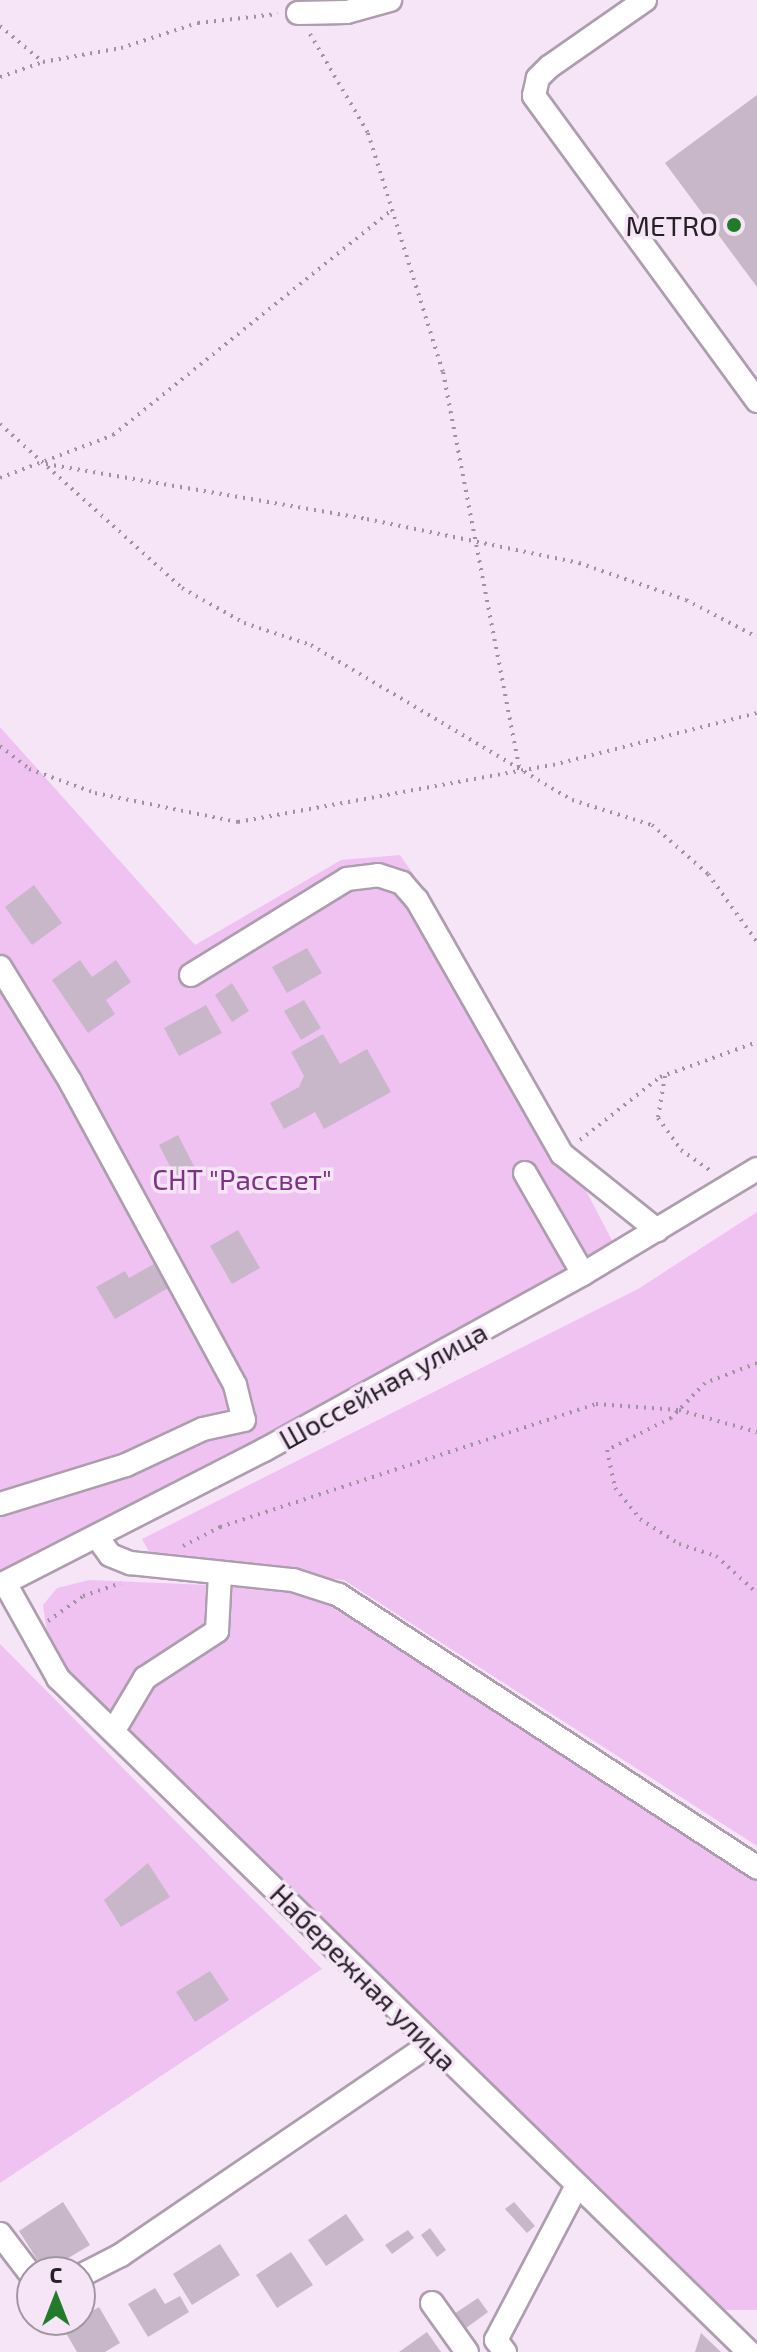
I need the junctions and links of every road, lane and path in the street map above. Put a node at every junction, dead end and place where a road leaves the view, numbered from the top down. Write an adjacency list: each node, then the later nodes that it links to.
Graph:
1 (390, 0): 3 (street)
2 (645, 0): 8 (street)
3 (298, 13): 5 (path); 7 (path)
4 (0, 26): 5 (path)
5 (43, 62): 6 (path)
6 (0, 77)
7 (391, 211): 10 (path); 12 (path)
8 (757, 401)
9 (0, 424): 10 (path)
10 (43, 464): 11 (path); 12 (path); 16 (path)
11 (0, 478)
12 (478, 542): 13 (path); 16 (path)
13 (757, 637)
14 (757, 713): 16 (path)
15 (0, 746): 16 (path)
16 (520, 770): 17 (path)
17 (757, 942)
18 (0, 967): 30 (street)
19 (191, 975): 22 (street)
20 (757, 1042): 21 (path)
21 (665, 1076): 22 (path); 25 (path)
22 (562, 1154): 26 (street)
23 (757, 1169): 25 (street, Шоссейная улица)
24 (525, 1173): 27 (street)
25 (731, 1185): 26 (street, Шоссейная улица)
26 (657, 1230): 27 (street, Шоссейная улица)
27 (583, 1274): 32 (street, Шоссейная улица)
28 (757, 1363): 29 (path)
29 (679, 1410): 31 (path); 35 (path); 38 (path)
30 (244, 1420): 32 (street); 33 (street)
31 (757, 1432)
32 (264, 1450): 34 (street, Шоссейная улица)
33 (0, 1504)
34 (97, 1537): 35 (street); 37 (street, Шоссейная улица)
35 (153, 1565): 36 (street); 39 (path)
36 (220, 1573): 40 (street); 41 (street)
37 (2, 1584): 39 (street, Набережная улица)
38 (757, 1593)
39 (33, 1626): 40 (street, Набережная улица)
40 (114, 1730): 42 (street, Набережная улица)
41 (757, 1867)
42 (430, 2044): 43 (street, Набережная улица); 46 (street)
43 (577, 2186): 48 (street, Набережная улица); 50 (street)
44 (0, 2234): 45 (street)
45 (17, 2256)
46 (96, 2268)
47 (432, 2303): 49 (street)
48 (746, 2351)
49 (467, 2352)
50 (505, 2352)

